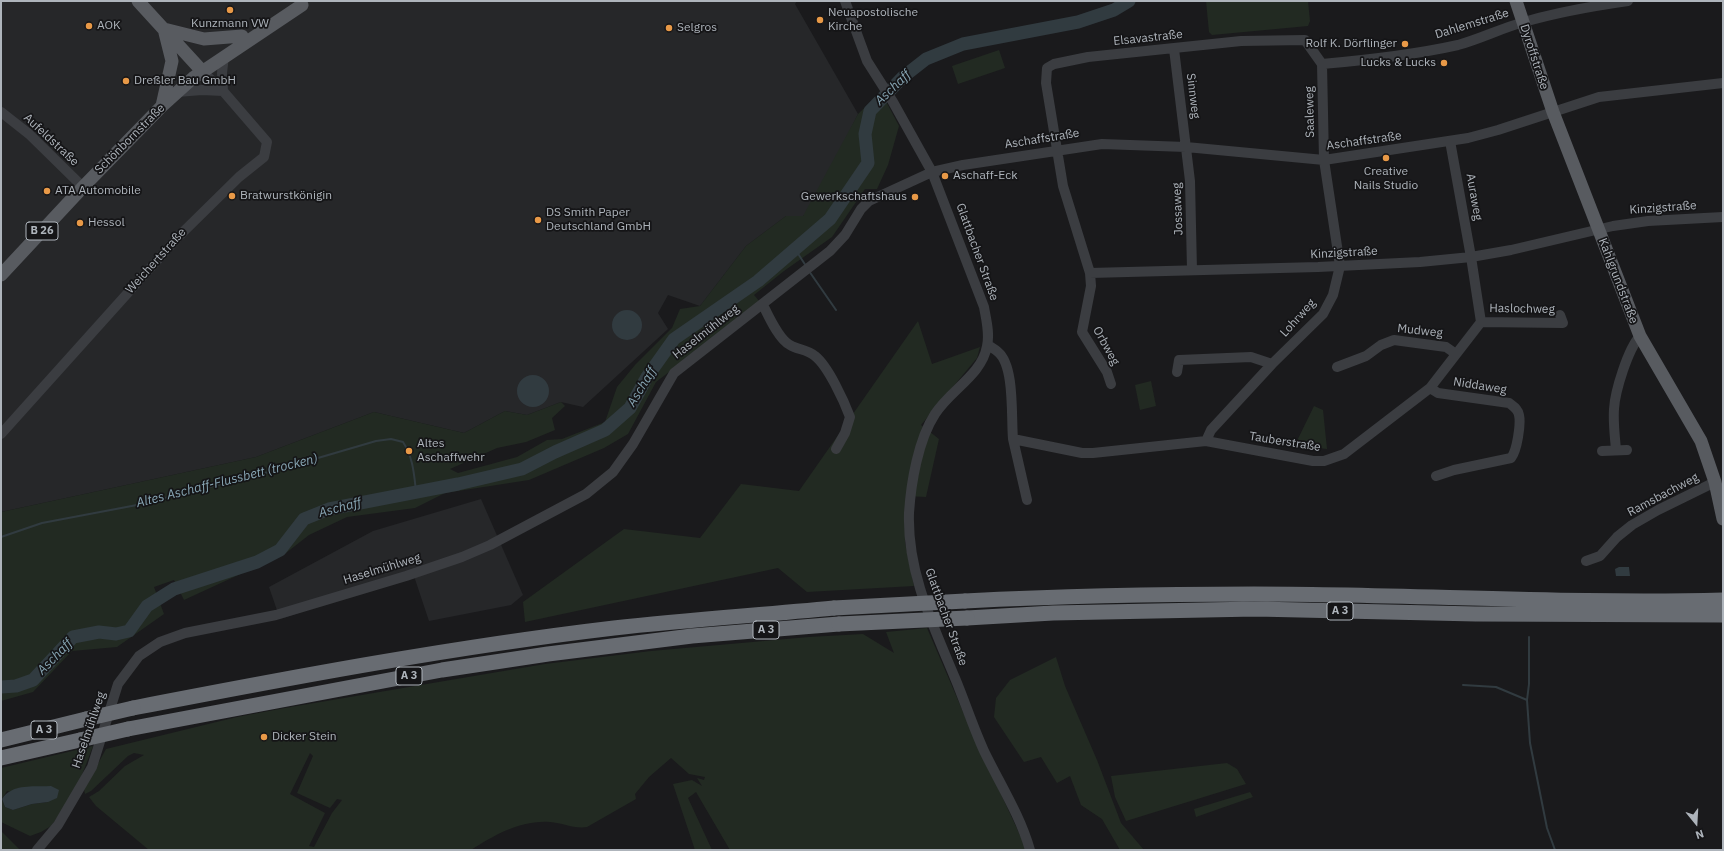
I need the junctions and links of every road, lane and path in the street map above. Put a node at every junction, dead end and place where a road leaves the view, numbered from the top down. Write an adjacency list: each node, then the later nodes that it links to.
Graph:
1 (138, 1): 7 (main road, Weichertstraße)
2 (845, 1): 23 (street, Glattbacher Straße)
3 (1516, 1): 6 (main road, Dyroffstraße)
4 (1628, 1): 6 (street, Dahlemstraße)
5 (305, 3): 8 (main road, Schönbornstraße); 10 (main road, Schönbornstraße)
6 (1523, 22): 11 (street, Dahlemstraße); 18 (main road, Dyroffstraße)
7 (164, 29): 8 (main road); 12 (main road, Weichertstraße); 16 (main road)
8 (242, 36): 12 (main road, Schönbornstraße)
9 (1174, 49): 11 (street, Elsavastraße); 20 (street, Sinnweg); 21 (street, Elsavastraße)
10 (224, 56): 12 (main road, Schönbornstraße); 15 (street)
11 (1322, 64): 22 (street, Saaleweg)
12 (202, 71): 14 (main road, Schönbornstraße / B 26); 15 (street, Weichertstraße)
13 (1723, 83): 18 (street, Aschaffstraße)
14 (178, 92): 15 (street); 16 (main road, Schönbornstraße / B 26)
15 (223, 92): 43 (street, Weichertstraße)
16 (162, 106): 24 (main road, Schönbornstraße / B 26)
17 (1, 112): 24 (street, Aufeldstraße)
18 (1553, 112): 19 (street, Aschaffstraße); 26 (main road, Kahlgrundstraße)
19 (1450, 141): 22 (street, Aschaffstraße); 27 (street, Auraweg)
20 (1186, 147): 21 (street, Aschaffstraße); 22 (street, Aschaffstraße); 29 (street, Jossaweg)
21 (1056, 150): 23 (street, Aschaffstraße); 30 (street)
22 (1324, 160): 28 (street, Lohrweg)
23 (932, 172): 32 (street, Haselmühlweg); 36 (street, Glattbacher Straße)
24 (83, 187): 31 (main road, Schönbornstraße / B 26)
25 (1723, 217): 26 (street, Kinzigstraße)
26 (1598, 229): 27 (street, Kinzigstraße); 35 (main road, Kahlgrundstraße)
27 (1471, 257): 28 (street, Kinzigstraße); 33 (street)
28 (1340, 266): 29 (street, Kinzigstraße); 38 (street, Lohrweg)
29 (1192, 270): 30 (street, Kinzigstraße)
30 (1090, 273): 41 (street, Orbweg)
31 (1, 275)
32 (763, 305): 46 (street); 59 (street, Haselmühlweg)
33 (1481, 322): 34 (street, Haslochweg); 37 (street, Tauberstraße)
34 (1563, 323)
35 (1640, 336): 47 (street); 51 (main road, Kahlgrundstraße)
36 (988, 345): 44 (street); 60 (street, Glattbacher Straße)
37 (1456, 354): 39 (street, Mudweg); 42 (street, Tauberstraße)
38 (1272, 364): 40 (street); 45 (street, Lohrweg)
39 (1337, 367)
40 (1178, 372)
41 (1111, 384)
42 (1430, 388): 45 (street, Tauberstraße); 50 (street, Niddaweg)
43 (1, 434)
44 (1013, 439): 45 (street, Tauberstraße); 52 (street)
45 (1206, 441)
46 (836, 449)
47 (1616, 450): 48 (street); 49 (street)
48 (1627, 450)
49 (1602, 451)
50 (1436, 476)
51 (1715, 482): 53 (main road, Kahlgrundstraße); 54 (street, Ramsbachweg)
52 (1027, 500)
53 (1723, 519)
54 (1586, 561)
55 (1716, 600): 57 (highway, A 3, bridge)
56 (1718, 616): 58 (highway, A 3, bridge)
57 (1, 740)
58 (1, 758)
59 (37, 850)
60 (1030, 850)

